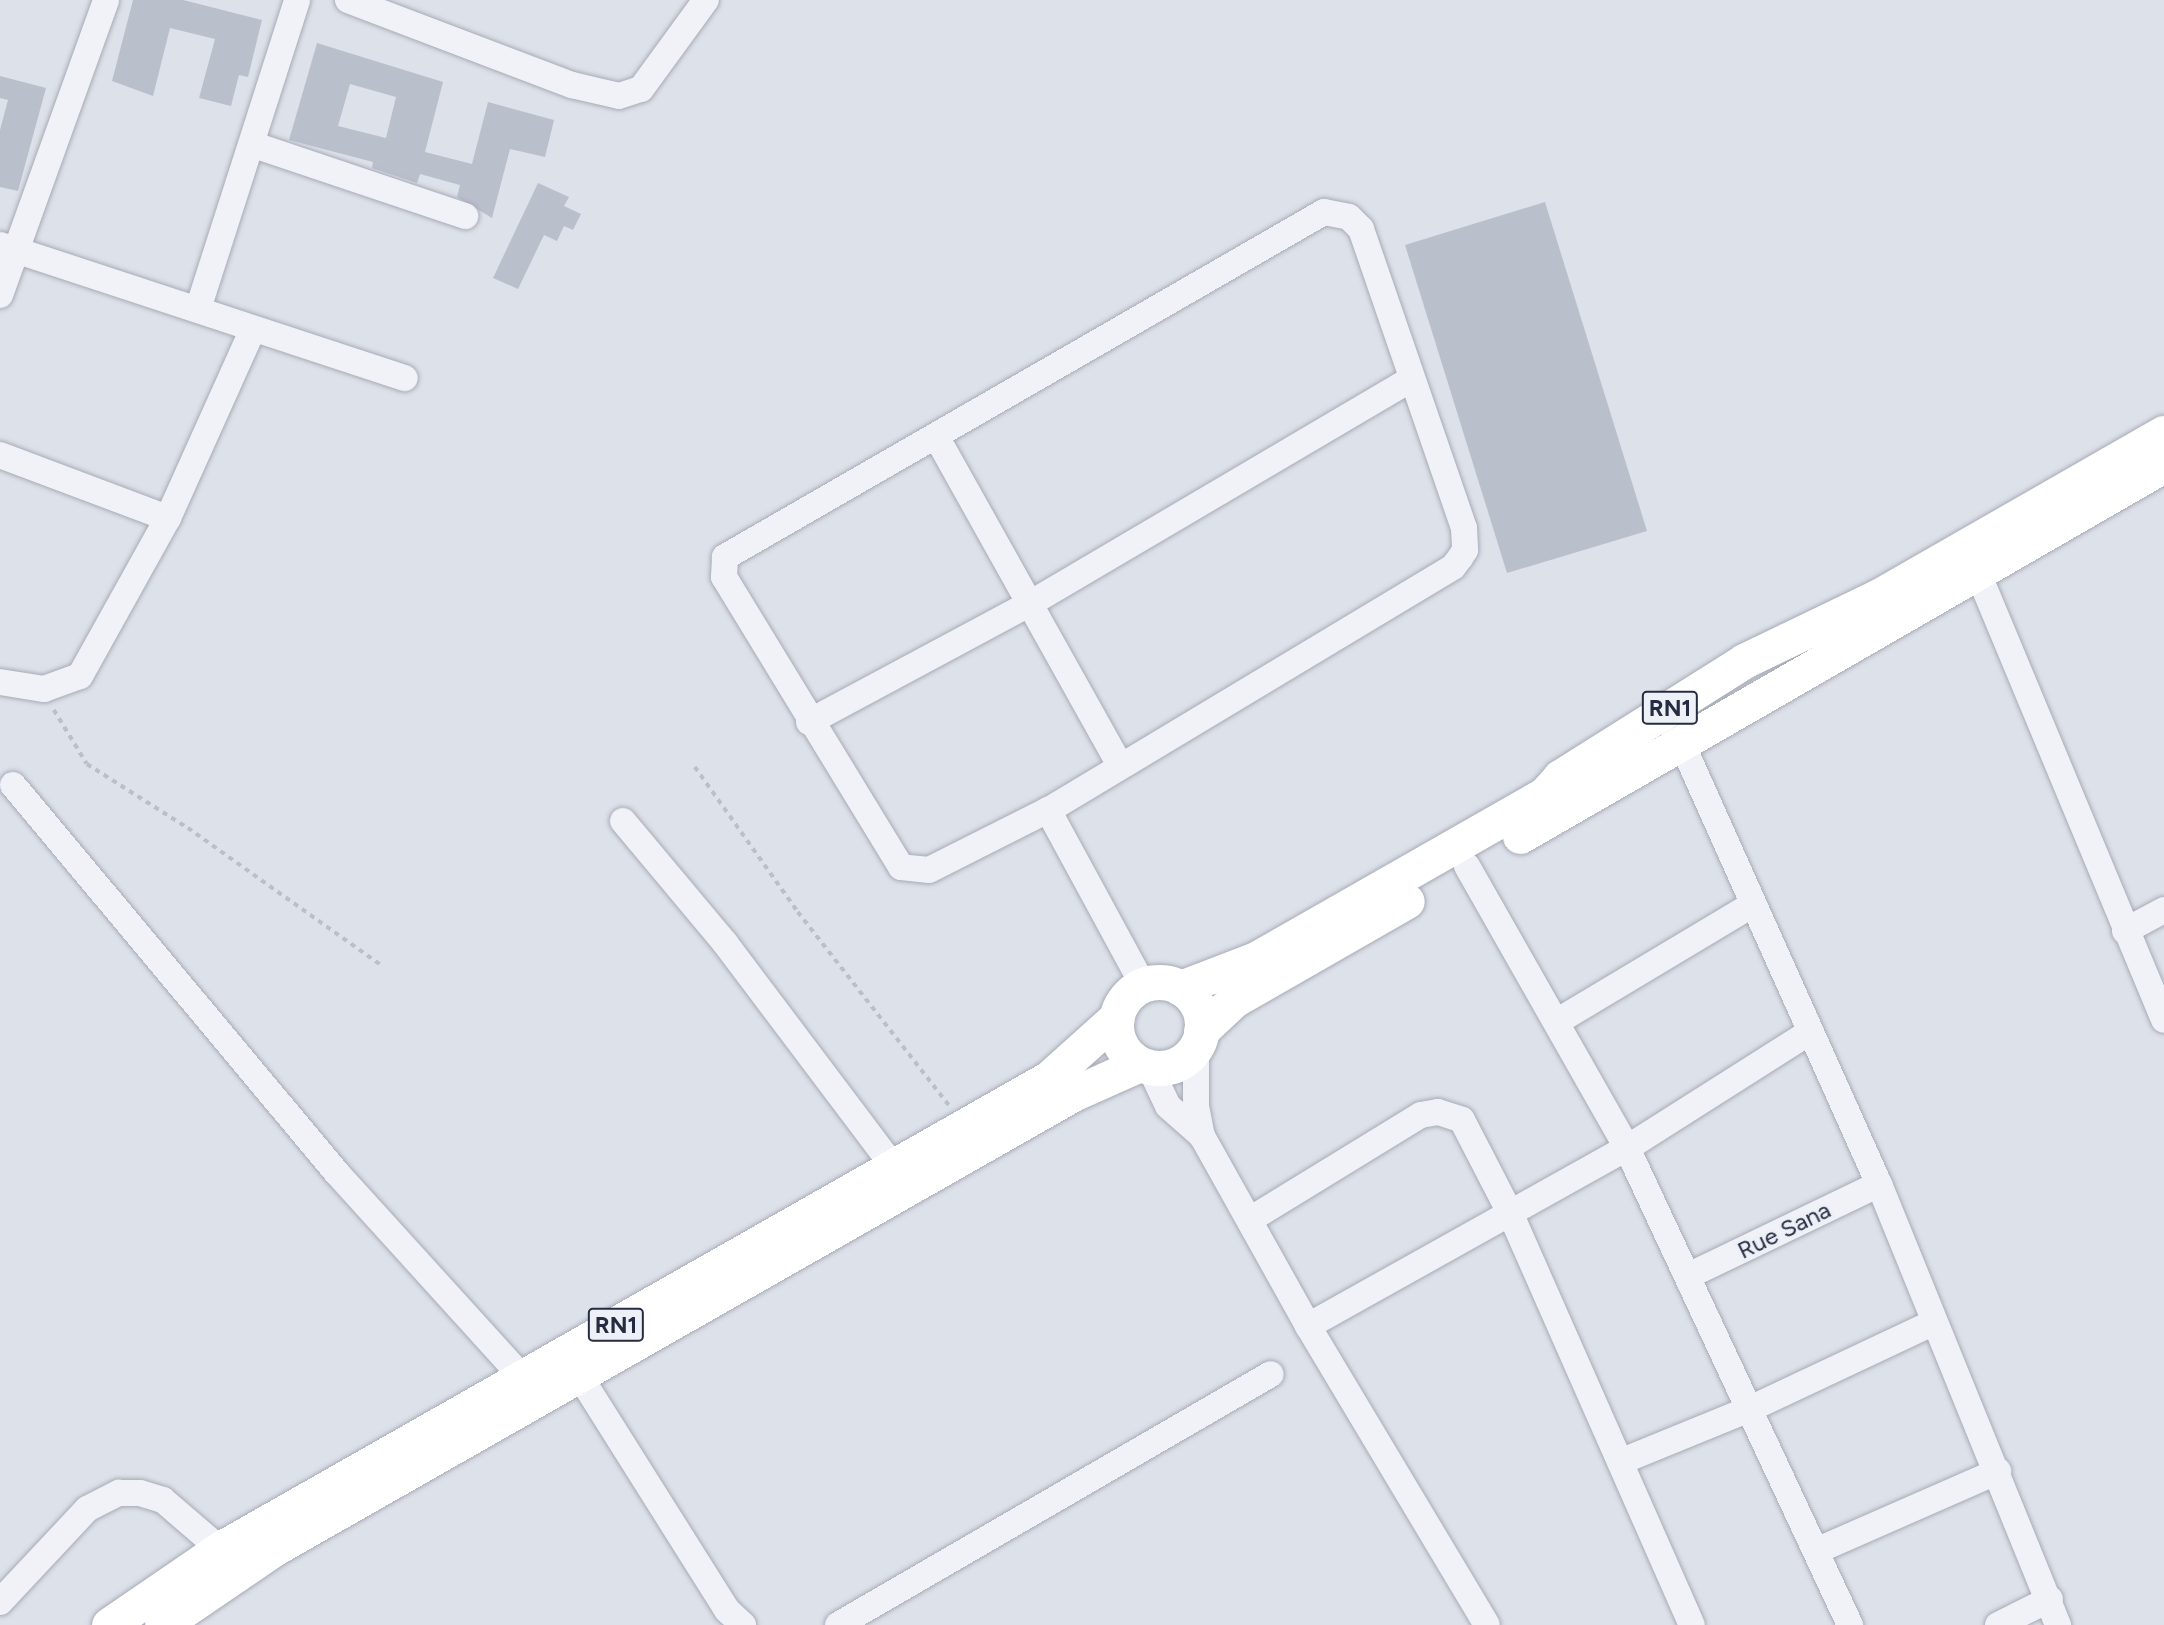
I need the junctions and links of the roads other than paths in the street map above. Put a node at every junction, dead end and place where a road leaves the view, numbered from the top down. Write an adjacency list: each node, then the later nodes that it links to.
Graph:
1 (106, 0): 7 (street)
2 (297, 0): 5 (street)
3 (348, 0): 4 (street)
4 (706, 0)
5 (254, 145): 6 (street); 9 (street)
6 (465, 216)
7 (9, 248): 8 (street); 9 (street)
8 (0, 295)
9 (198, 309): 10 (street)
10 (253, 329): 11 (street); 17 (street)
11 (405, 379)
12 (1410, 380): 14 (street); 19 (street); 24 (street)
13 (2164, 433): 21 (main road, RN1)
14 (936, 436): 19 (street); 22 (street)
15 (0, 455): 17 (street)
16 (2164, 465): 18 (main road, RN1)
17 (168, 518): 20 (street)
18 (1978, 573): 23 (main road, RN1); 31 (street)
19 (1031, 603): 22 (street); 24 (street)
20 (0, 682)
21 (1667, 710): 23 (street); 33 (main road, RN1)
22 (809, 722): 26 (street)
23 (1682, 743): 28 (main road, RN1); 29 (street)
24 (1120, 765): 26 (street)
25 (13, 785): 51 (street)
26 (1048, 810): 32 (street)
27 (624, 821): 42 (street)
28 (1467, 866): 36 (street); 38 (main road, RN1)
29 (1752, 905): 36 (street); 37 (street)
30 (2164, 910): 31 (street)
31 (2125, 932): 35 (street)
32 (1143, 985): 33 (main road, RN1); 34 (main road, RN1)
33 (1180, 988): 38 (main road)
34 (1117, 1017): 39 (main road); 42 (main road, RN1)
35 (2164, 1020)
36 (1558, 1021): 41 (street)
37 (1808, 1033): 41 (street); 43 (street)
38 (1199, 1038): 39 (main road, RN1); 40 (street)
39 (1145, 1065): 40 (street); 50 (main road, RN1)
40 (1202, 1136): 45 (street)
41 (1627, 1147): 44 (street); 46 (street)
42 (893, 1166): 51 (main road, RN1)
43 (1879, 1184): 46 (street, Rue Sana); 47 (street)
44 (1511, 1215): 45 (street); 48 (street); 53 (street)
45 (1251, 1219): 48 (street)
46 (1688, 1276): 52 (street)
47 (1933, 1323): 52 (street); 54 (street)
48 (1308, 1326): 63 (street)
49 (1271, 1374): 62 (street)
50 (579, 1375): 60 (main road, RN1); 61 (street)
51 (523, 1378): 55 (main road, RN1)
52 (1752, 1408): 53 (street); 56 (street)
53 (1622, 1461): 64 (street)
54 (1998, 1471): 56 (street); 57 (street)
55 (220, 1549): 58 (street); 59 (main road, RN1)
56 (1816, 1551): 65 (street)
57 (2050, 1599): 66 (street); 67 (street)
58 (0, 1602)
59 (108, 1625)
60 (162, 1625)
61 (743, 1625)
62 (838, 1625)
63 (1487, 1625)
64 (1692, 1625)
65 (1850, 1625)
66 (1998, 1625)
67 (2058, 1625)

